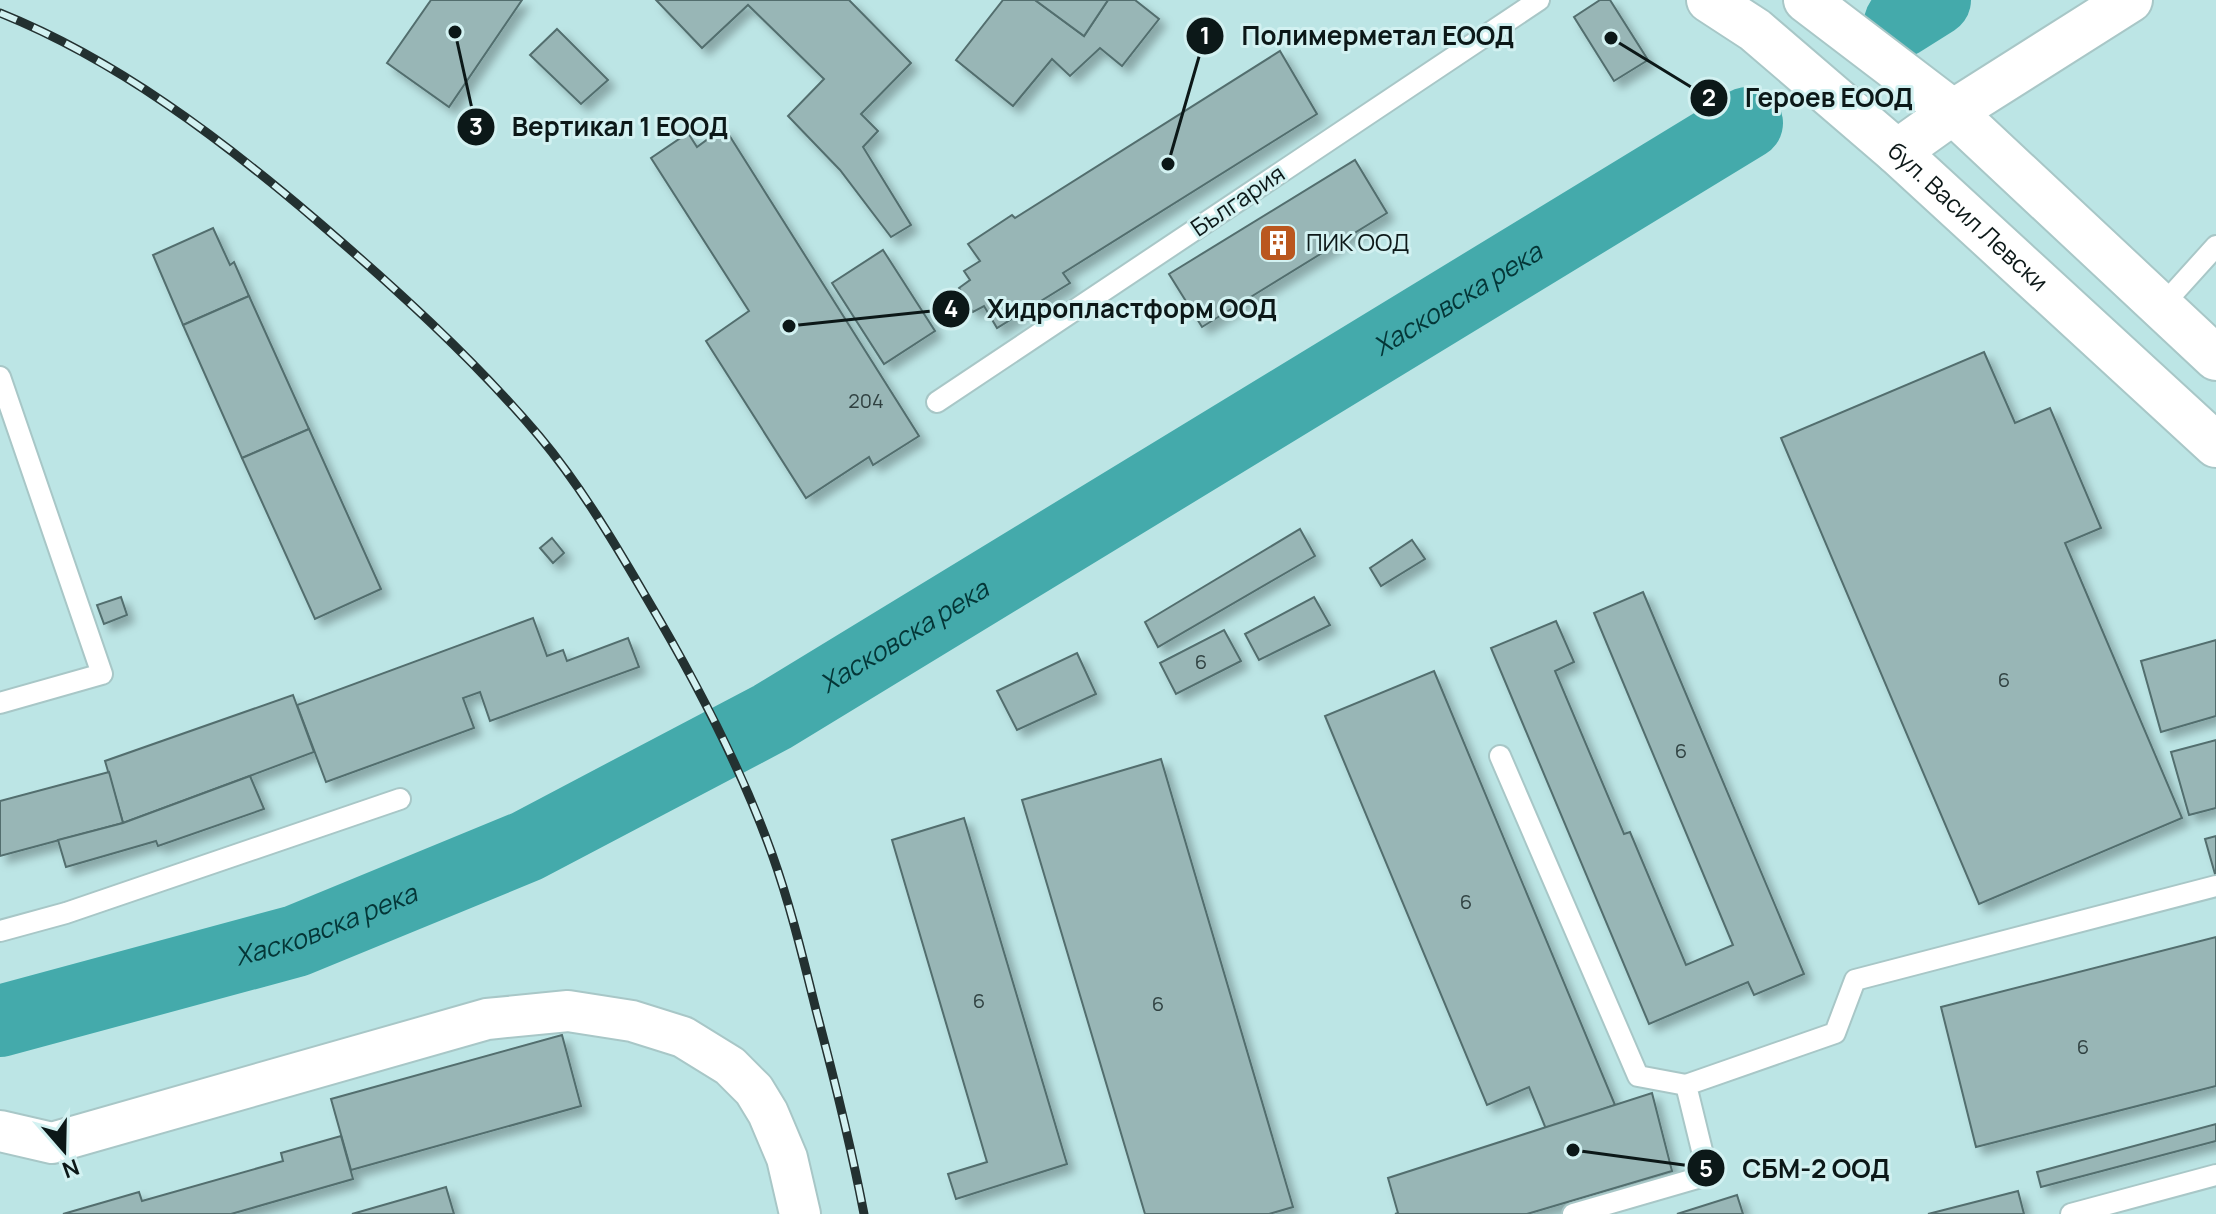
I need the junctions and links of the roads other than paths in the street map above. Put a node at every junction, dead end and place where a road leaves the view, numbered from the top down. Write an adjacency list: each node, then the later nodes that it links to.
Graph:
1 (1539, 0): 13 (lane, България)
2 (1709, 0): 6 (main road, бул. Васил Левски)
3 (1799, 0): 6 (main road)
4 (1806, 0): 7 (main road)
5 (2130, 0): 7 (main road)
6 (1755, 30): 8 (main road, бул. Васил Левски)
7 (1953, 112): 8 (main road); 10 (main road)
8 (1897, 152): 14 (main road, бул. Васил Левски)
9 (2216, 246): 10 (lane)
10 (2160, 308): 11 (main road)
11 (2216, 358)
12 (0, 377): 15 (lane)
13 (937, 402)
14 (2216, 445)
15 (0, 703)
16 (1500, 756): 20 (lane)
17 (400, 799): 19 (lane)
18 (2216, 886): 20 (lane)
19 (0, 931)
20 (1686, 1085): 24 (lane)
21 (0, 1131): 23 (street)
22 (2216, 1175): 25 (lane)
23 (800, 1214)
24 (1573, 1214)
25 (2071, 1214)

